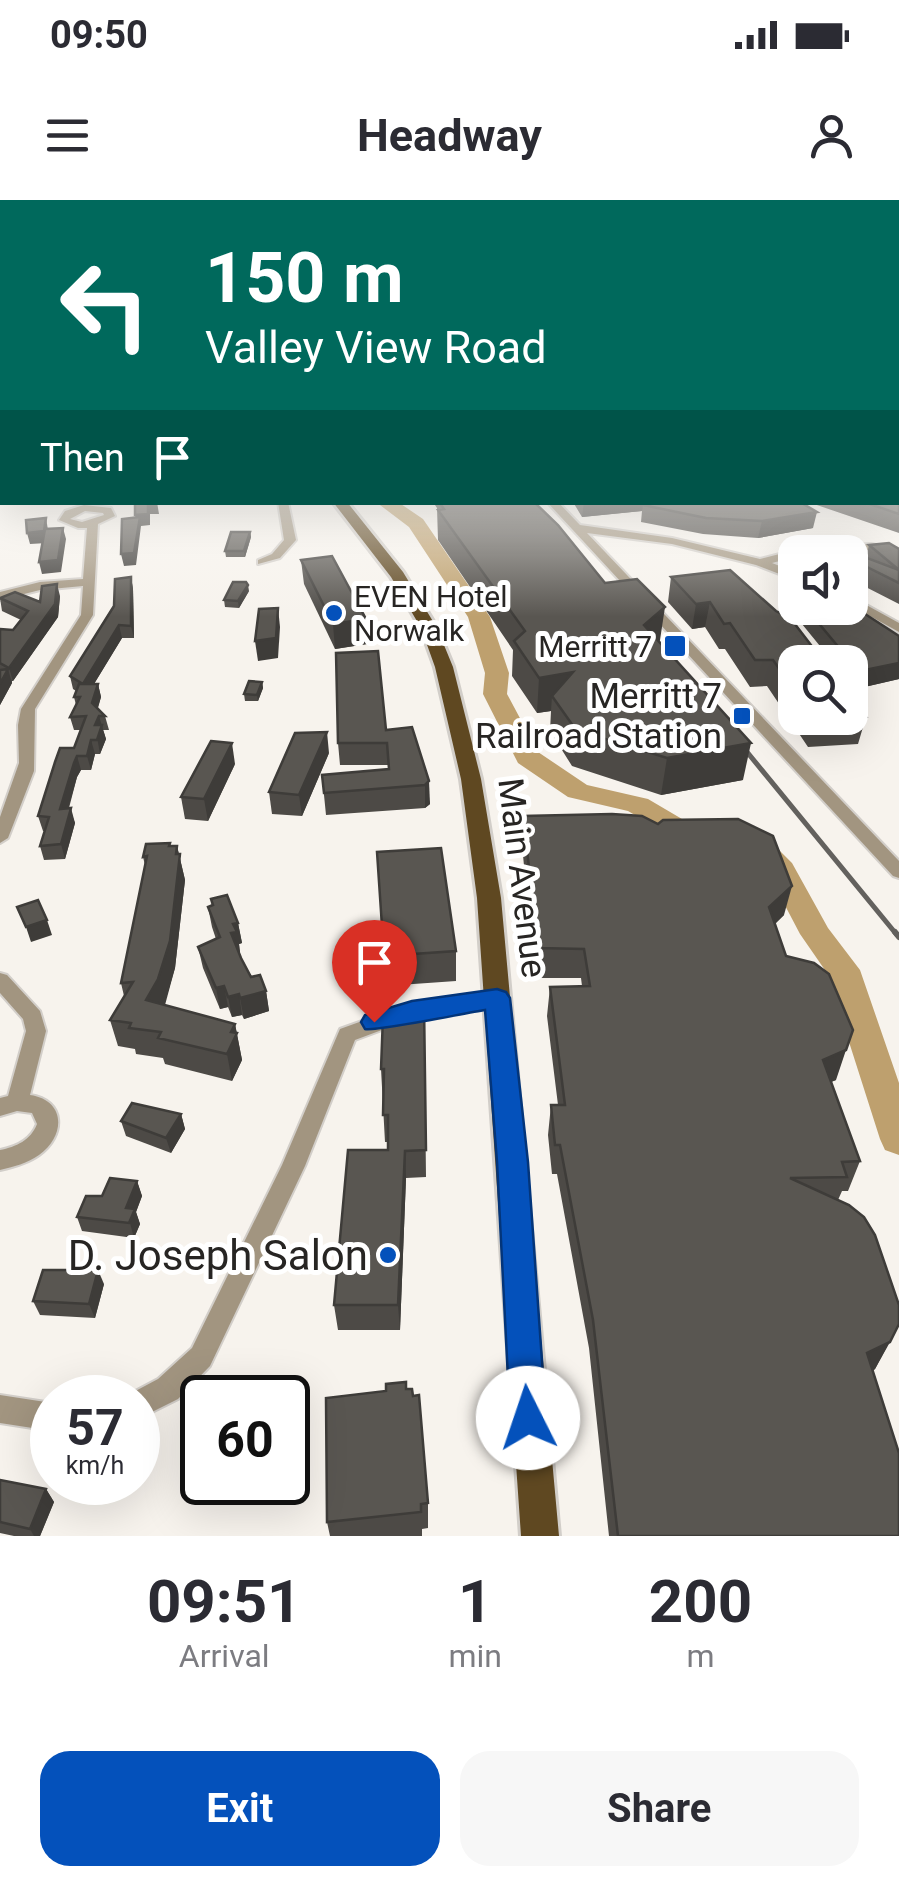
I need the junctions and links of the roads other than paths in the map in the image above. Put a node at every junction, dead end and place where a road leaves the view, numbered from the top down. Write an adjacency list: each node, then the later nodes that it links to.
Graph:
1 (284, 505): 9 (street)
2 (341, 505): 20 (main road, Main Avenue)
3 (555, 505): 5 (street)
4 (93, 524): 12 (street)
5 (575, 528): 10 (street); 18 (street)
6 (868, 548): 7 (street)
7 (899, 552)
8 (778, 558): 10 (street)
9 (262, 562)
10 (760, 563): 11 (street)
11 (778, 570)
12 (89, 587): 13 (street); 16 (street)
13 (0, 596)
14 (868, 610): 15 (street)
15 (899, 628)
16 (3, 820): 17 (street)
17 (0, 838)
18 (899, 872)
19 (0, 980): 21 (street)
20 (497, 998): 23 (street); 26 (main road, Main Avenue)
21 (15, 1103): 22 (street)
22 (0, 1160)
23 (160, 1394)
24 (0, 1409): 25 (street)
25 (30, 1414)
26 (540, 1536)

